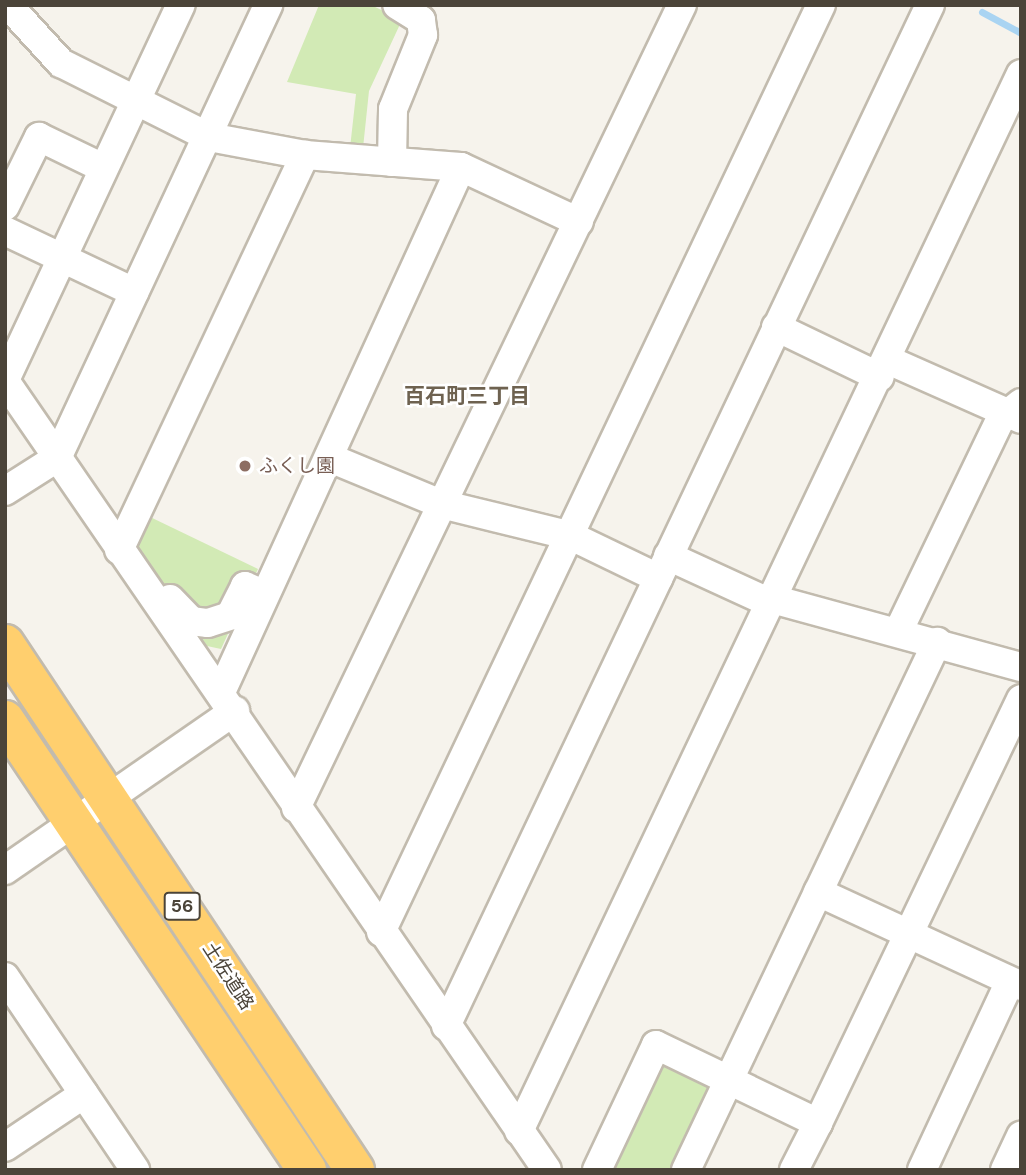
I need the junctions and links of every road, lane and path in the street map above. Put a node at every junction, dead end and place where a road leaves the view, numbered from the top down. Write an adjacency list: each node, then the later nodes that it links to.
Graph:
1 (181, 5): 9 (street)
2 (268, 5): 10 (street)
3 (397, 5): 12 (street)
4 (682, 5): 16 (street)
5 (821, 5): 29 (street)
6 (930, 5): 20 (street)
7 (18, 15): 9 (street)
8 (1021, 74): 21 (street)
9 (136, 99): 10 (street); 14 (street)
10 (209, 137): 11 (street); 19 (street)
11 (305, 155): 12 (street); 30 (street)
12 (392, 162): 13 (street)
13 (461, 167): 16 (street); 25 (street)
14 (103, 168): 15 (street); 18 (street)
15 (5, 206)
16 (579, 222): 27 (street)
17 (5, 232): 18 (street)
18 (61, 258): 19 (street); 22 (street)
19 (134, 292): 24 (street)
20 (776, 327): 21 (street); 31 (street)
21 (884, 368): 23 (street); 32 (street)
22 (5, 381): 24 (street)
23 (1017, 412): 34 (street)
24 (57, 458): 26 (street); 30 (street)
25 (330, 458): 27 (street); 39 (street)
26 (5, 491)
27 (441, 504): 29 (street); 42 (street)
28 (145, 532): 33 (street)
29 (570, 536): 31 (street); 46 (street)
30 (120, 550): 39 (street)
31 (663, 567): 32 (street); 50 (street)
32 (771, 601): 34 (street); 54 (street)
33 (244, 605)
34 (898, 632): 35 (street)
35 (937, 642): 37 (street); 45 (street)
36 (5, 644): 41 (highway, 土佐道路 / 56)
37 (1018, 659)
38 (1021, 699): 47 (street)
39 (229, 700): 41 (street); 42 (street)
40 (5, 720): 43 (highway, 56)
41 (112, 799): 43 (street); 61 (highway, 土佐道路 / 56)
42 (296, 807): 46 (street)
43 (76, 825): 44 (street); 60 (highway, 56)
44 (5, 870)
45 (818, 892): 47 (street); 51 (street)
46 (381, 932): 50 (street)
47 (907, 933): 49 (street); 53 (street)
48 (5, 977): 52 (street)
49 (1016, 983): 66 (street)
50 (446, 1026): 54 (street)
51 (729, 1081): 53 (street); 63 (street); 64 (street)
52 (84, 1094): 56 (street); 59 (street)
53 (818, 1123): 65 (street)
54 (519, 1130): 62 (street)
55 (1021, 1136): 67 (street)
56 (5, 1147)
57 (5, 1156): 58 (street)
58 (14, 1170)
59 (135, 1170)
60 (307, 1170)
61 (355, 1170)
62 (547, 1170)
63 (597, 1170)
64 (686, 1170)
65 (794, 1170)
66 (922, 1170)
67 (1005, 1170)

